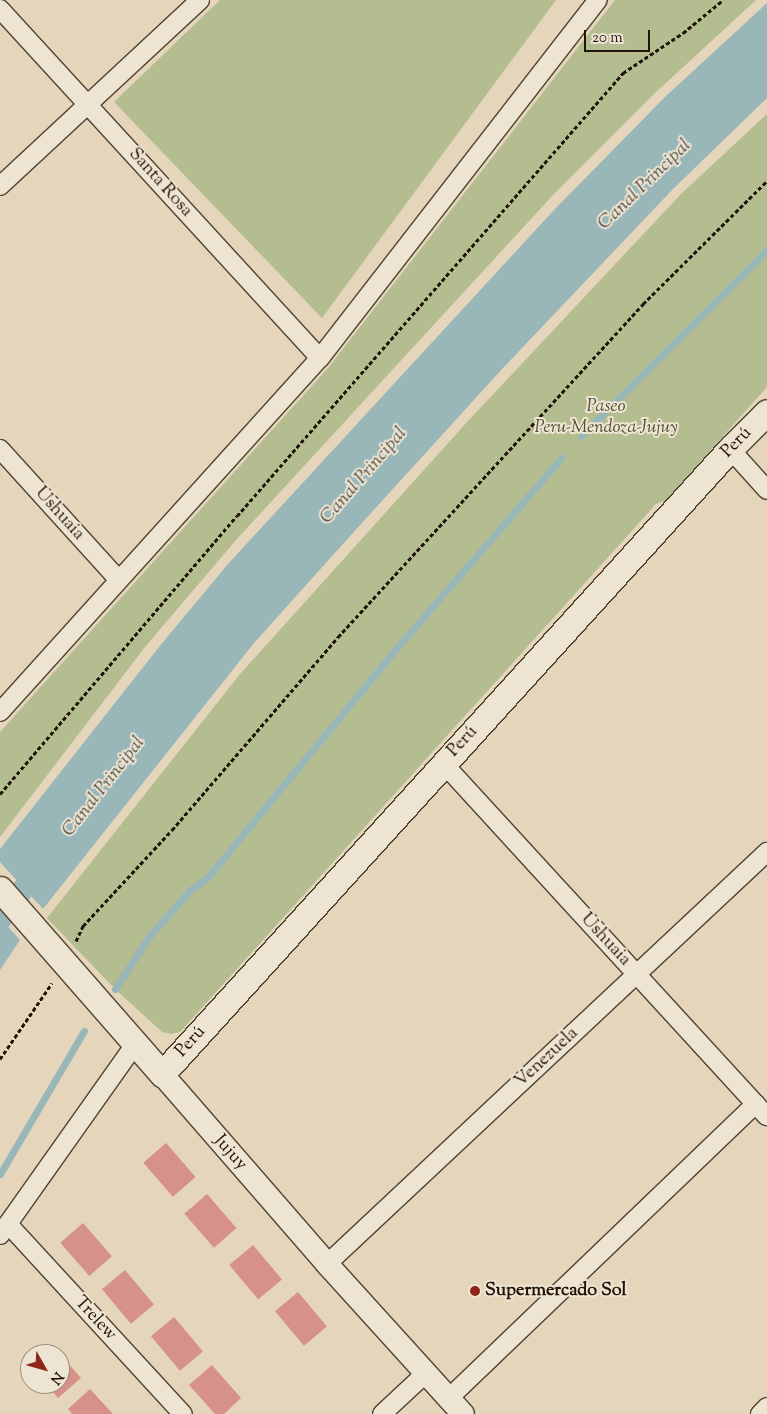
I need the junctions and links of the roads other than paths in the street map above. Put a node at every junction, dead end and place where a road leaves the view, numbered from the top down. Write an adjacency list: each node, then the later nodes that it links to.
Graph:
1 (200, 0): 4 (street)
2 (598, 0): 6 (street)
3 (0, 10): 4 (street, Santa Rosa)
4 (88, 104): 5 (street); 6 (street, Santa Rosa)
5 (0, 186)
6 (320, 358): 11 (street)
7 (767, 412): 9 (main road, Perú)
8 (0, 449): 11 (street, Ushuaia)
9 (730, 449): 10 (street); 13 (main road, Perú)
10 (767, 490)
11 (118, 579): 12 (street)
12 (0, 712)
13 (443, 764): 16 (street, Ushuaia); 18 (main road, Perú)
14 (767, 852): 16 (street, Venezuela)
15 (0, 889): 17 (main road, Jujuy)
16 (637, 974): 19 (street, Ushuaia); 21 (street, Venezuela)
17 (136, 1043): 18 (main road, Jujuy); 20 (street)
18 (162, 1074): 21 (street, Jujuy)
19 (762, 1110): 23 (street)
20 (4, 1229): 25 (street, Trelew)
21 (327, 1264): 22 (street, Jujuy)
22 (426, 1373): 23 (street, Jujuy); 26 (street)
23 (456, 1406)
24 (767, 1407): 27 (street)
25 (183, 1414)
26 (382, 1414)
27 (760, 1414)

